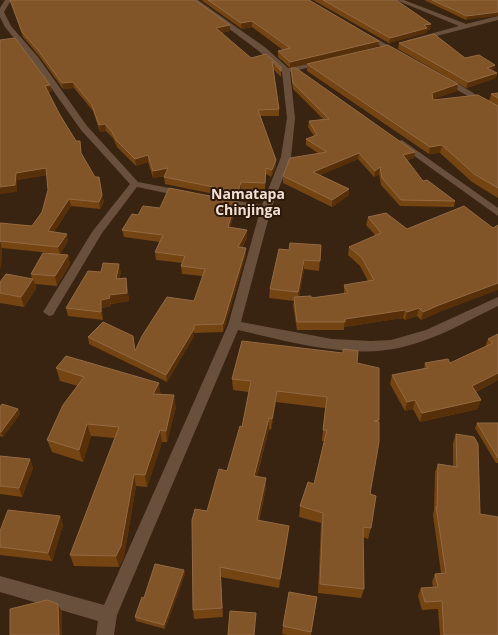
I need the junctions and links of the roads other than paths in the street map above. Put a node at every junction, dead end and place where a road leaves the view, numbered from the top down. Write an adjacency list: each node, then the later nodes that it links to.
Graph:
1 (8, 0): 16 (street)
2 (194, 0): 11 (street)
3 (399, 0): 5 (street)
4 (498, 18): 5 (street)
5 (464, 26): 7 (street)
6 (361, 32): 7 (street)
7 (388, 47): 8 (street); 9 (street)
8 (376, 50)
9 (405, 57)
10 (329, 62): 11 (street)
11 (292, 70): 13 (street); 19 (street)
12 (436, 75): 14 (street)
13 (310, 78)
14 (498, 111)
15 (397, 139): 20 (street)
16 (135, 184): 17 (street); 22 (street)
17 (198, 196)
18 (213, 199): 19 (street)
19 (266, 209): 23 (street)
20 (498, 213)
21 (498, 301): 23 (street)
22 (49, 312)
23 (234, 326): 25 (street)
24 (0, 584): 25 (street)
25 (108, 615): 26 (street)
26 (105, 635)

